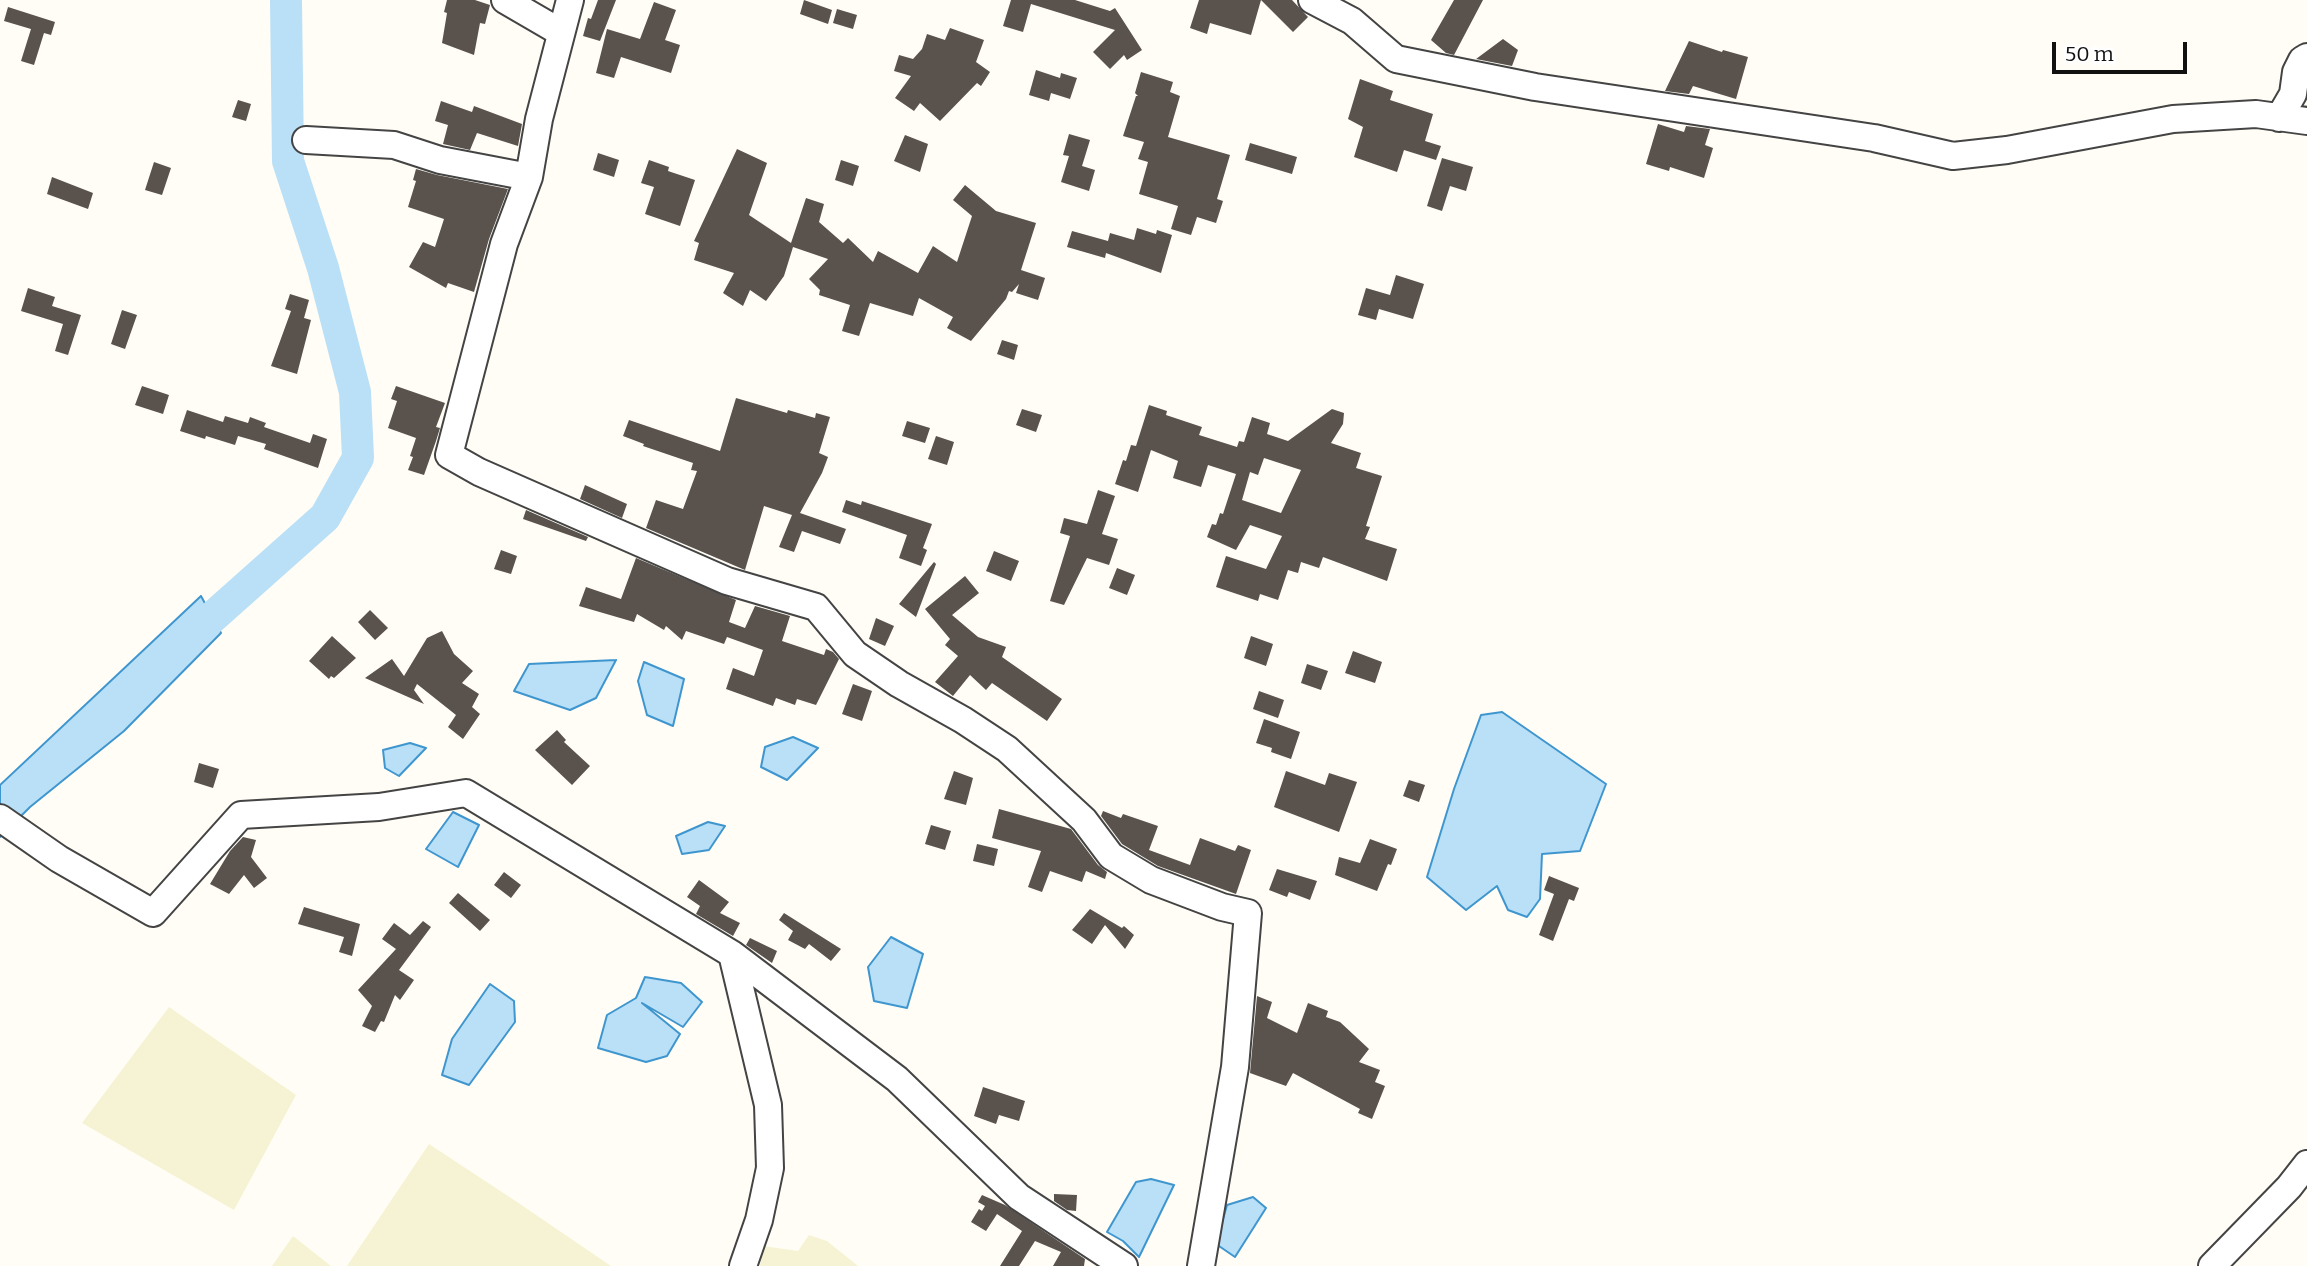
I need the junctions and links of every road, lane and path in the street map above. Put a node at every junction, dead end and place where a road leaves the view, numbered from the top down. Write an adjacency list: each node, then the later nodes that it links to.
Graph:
1 (505, 0): 4 (street)
2 (570, 0): 4 (street)
3 (1312, 0): 6 (street)
4 (560, 32): 9 (street)
5 (2307, 57): 6 (street)
6 (2279, 118): 7 (street)
7 (2307, 121)
8 (306, 140): 9 (street)
9 (529, 177): 15 (street)
10 (6, 832): 11 (street)
11 (732, 954): 13 (street); 14 (street)
12 (2307, 1164): 16 (street)
13 (743, 1266)
14 (1124, 1266)
15 (1202, 1266)
16 (2212, 1266)

